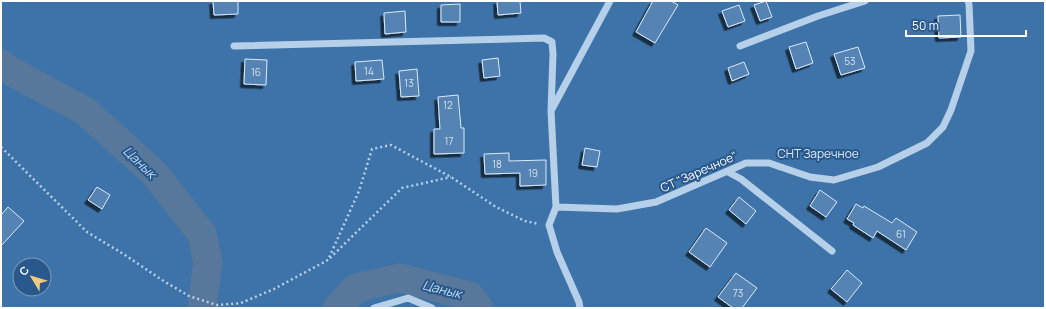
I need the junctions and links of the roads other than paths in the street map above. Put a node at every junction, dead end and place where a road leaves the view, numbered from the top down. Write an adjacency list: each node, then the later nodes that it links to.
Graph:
1 (610, 1): 6 (lane)
2 (865, 1): 5 (lane)
3 (968, 1): 7 (lane, СТ "Заречное")
4 (234, 46): 6 (lane)
5 (740, 46)
6 (551, 111): 8 (lane)
7 (728, 172): 8 (lane, СТ "Заречное"); 9 (lane)
8 (556, 207): 12 (lane)
9 (832, 251)
10 (374, 308): 11 (lane)
11 (432, 308)
12 (580, 308)

